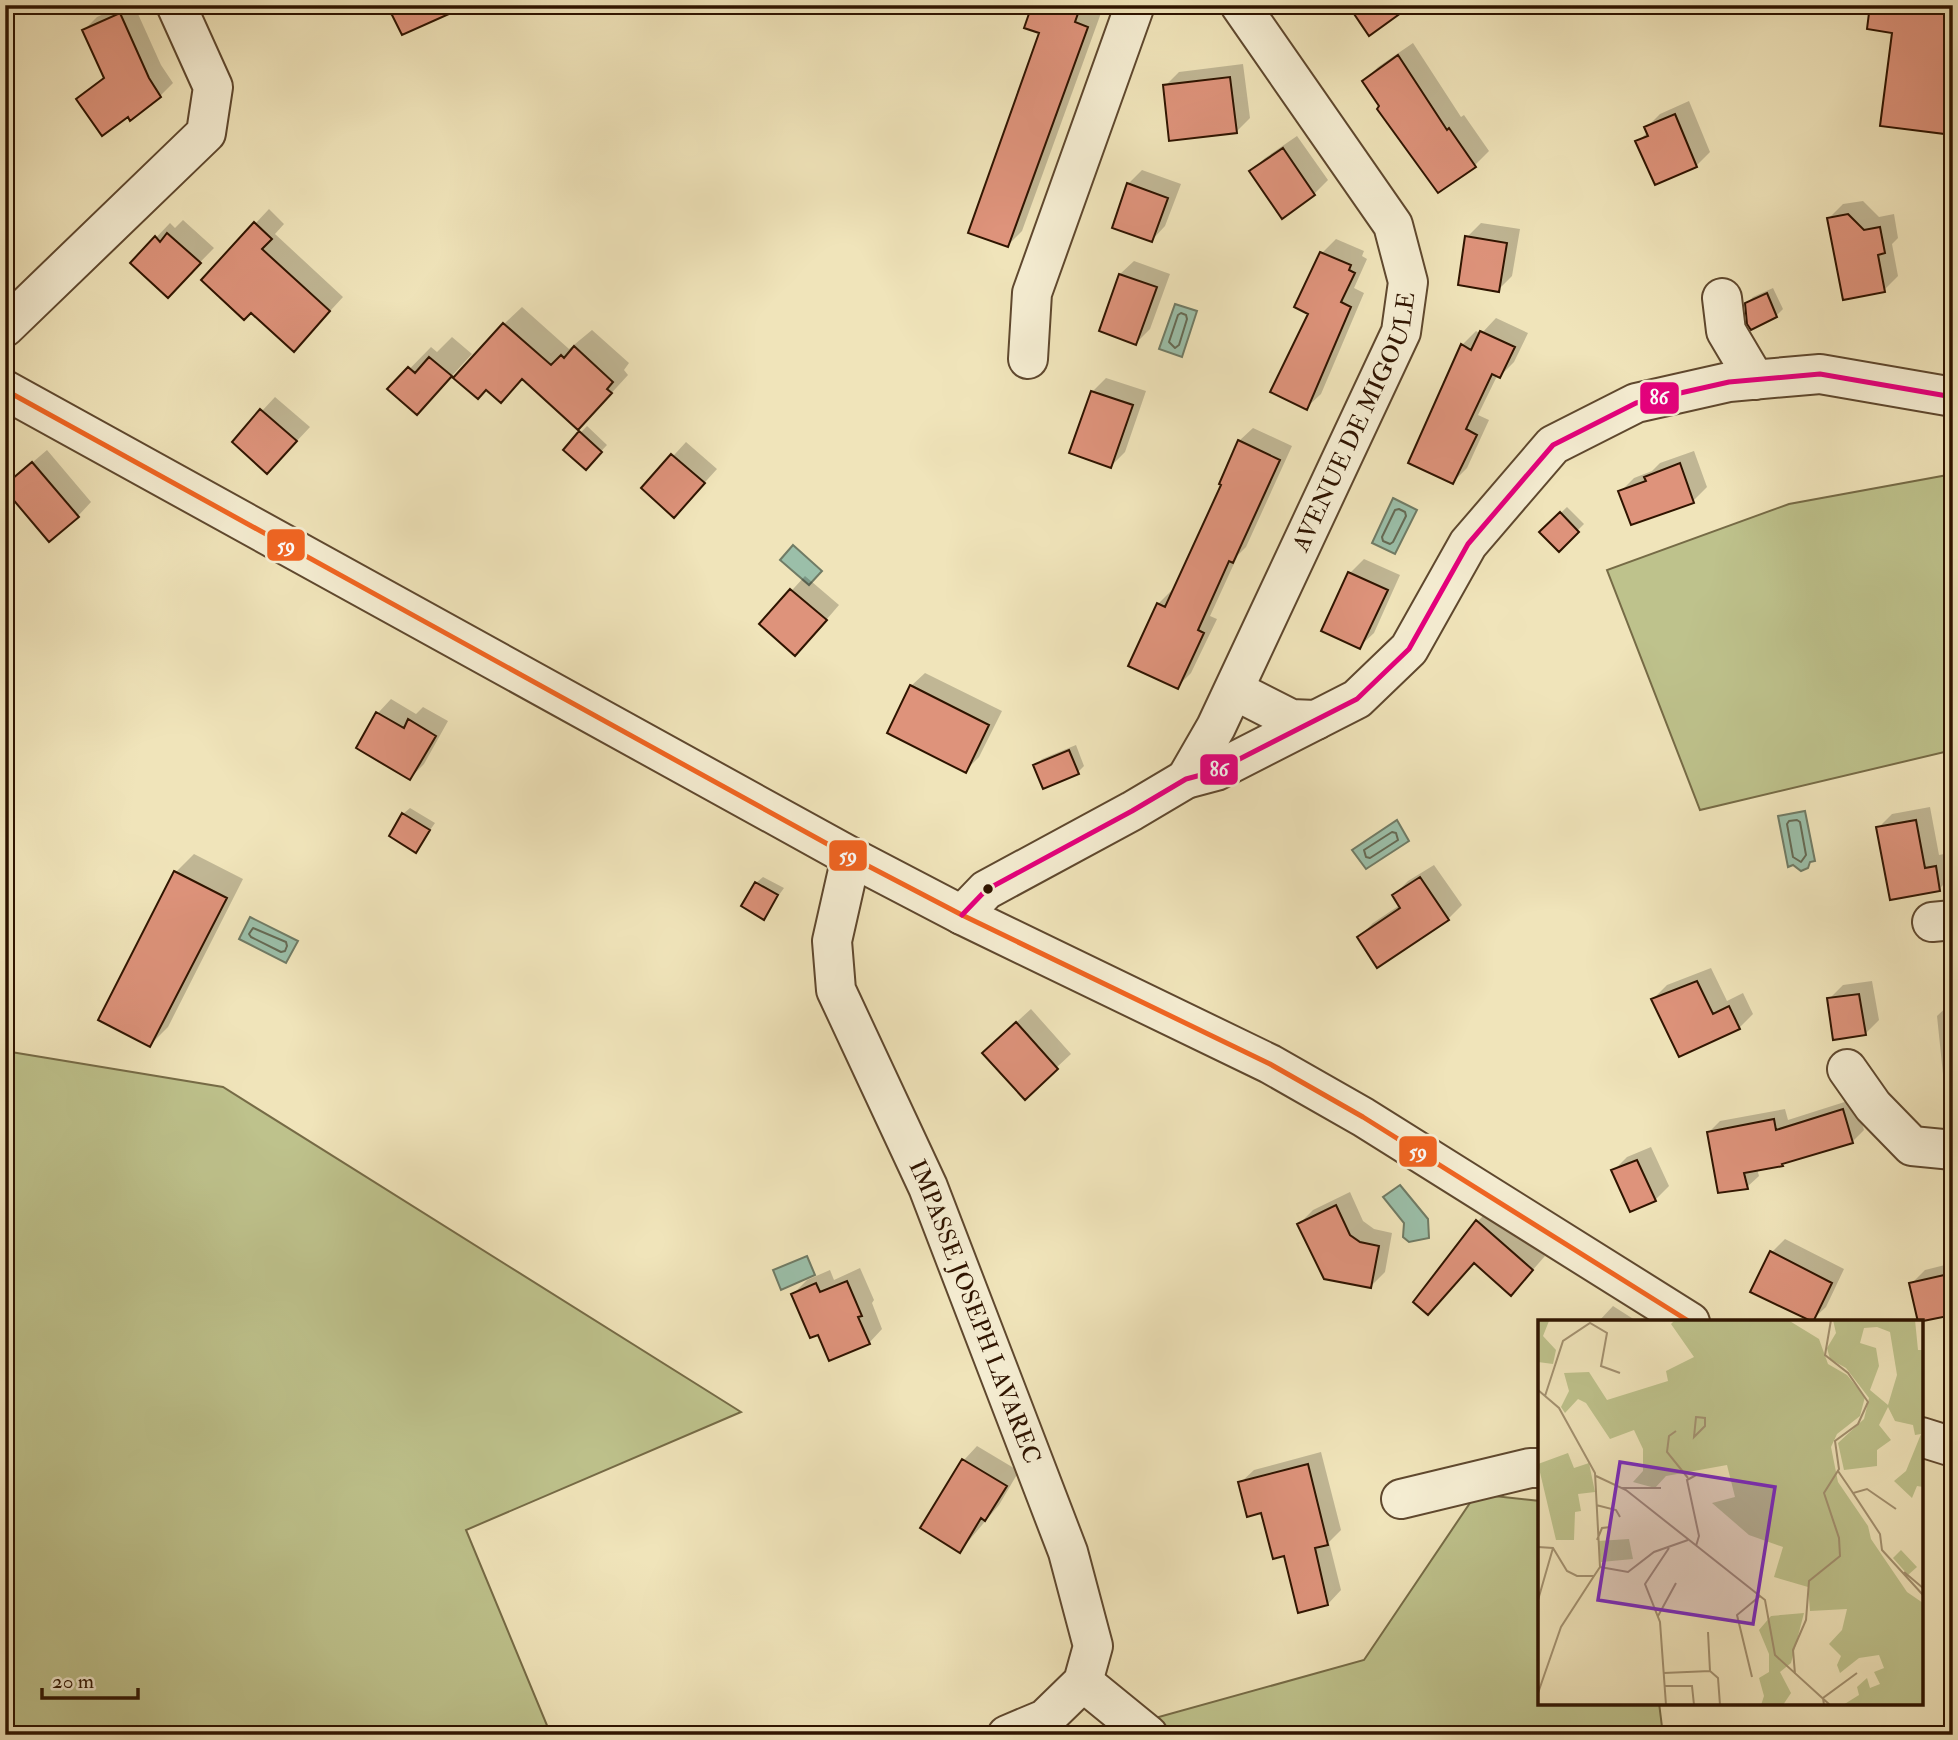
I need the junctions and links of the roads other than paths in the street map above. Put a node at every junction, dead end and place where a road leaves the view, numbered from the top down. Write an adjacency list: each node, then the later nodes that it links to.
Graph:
1 (177, 5): 5 (street)
2 (1135, 5): 6 (street)
3 (1240, 5): 10 (street, AVENUE DE MIGOULE)
4 (1722, 298): 7 (street)
5 (5, 327)
6 (1027, 359)
7 (1755, 380): 9 (street); 11 (street)
8 (5, 390): 13 (street)
9 (1953, 397)
10 (1234, 690): 11 (street); 12 (street, AVENUE DE MIGOULE)
11 (1316, 720): 12 (street)
12 (1186, 779): 14 (street)
13 (851, 857): 14 (street); 22 (street, IMPASSE JOSEPH LAVAREC)
14 (962, 915): 17 (street)
15 (1847, 1069): 16 (street)
16 (1953, 1150)
17 (1687, 1320)
18 (1923, 1438): 19 (street)
19 (1953, 1447)
20 (1538, 1468): 21 (street)
21 (1401, 1499)
22 (1083, 1682): 23 (street); 24 (street)
23 (1007, 1735)
24 (1148, 1735)

